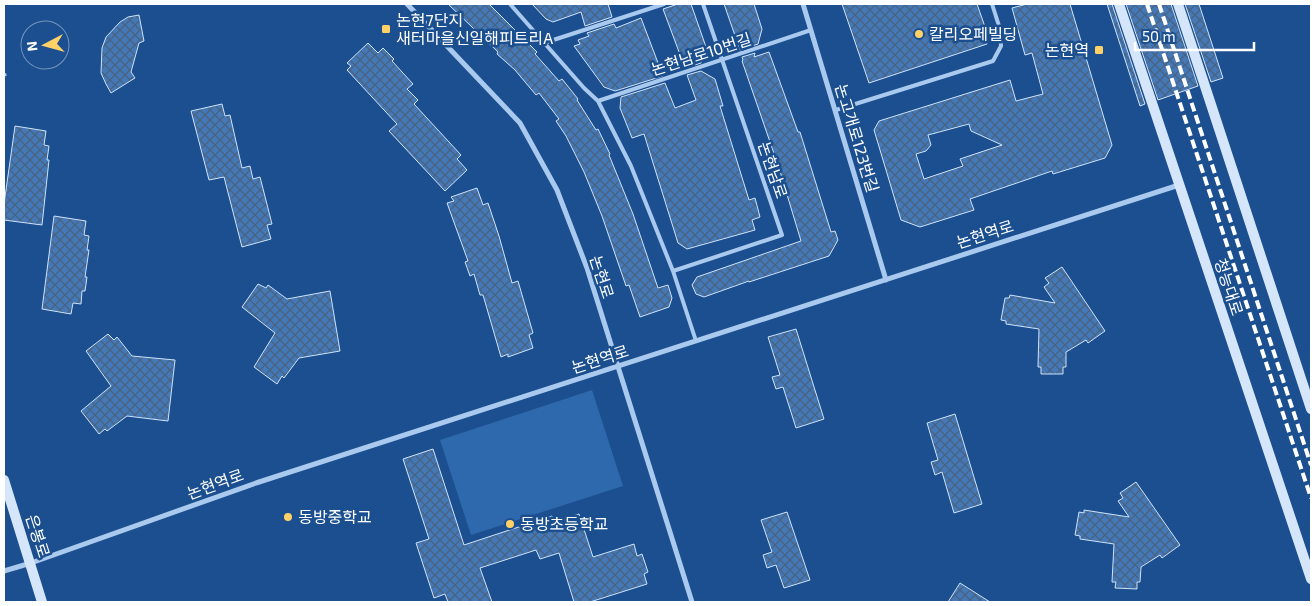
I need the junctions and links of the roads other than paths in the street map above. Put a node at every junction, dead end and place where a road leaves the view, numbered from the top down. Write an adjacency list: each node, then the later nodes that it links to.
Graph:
1 (407, 4): 18 (street, 논현로)
2 (510, 4): 10 (lane)
3 (664, 4): 10 (lane)
4 (703, 4): 11 (lane, 논현남로)
5 (803, 4): 9 (street, 논고개로123번길)
6 (992, 4): 13 (lane)
7 (1119, 4): 14 (main road, 청능대로)
8 (1178, 4): 19 (main road)
9 (811, 30): 11 (lane, 논현남로10번길); 13 (street, 논고개로123번길)
10 (544, 43): 12 (lane)
11 (722, 60): 12 (lane, 논현남로10번길); 15 (lane, 논현남로)
12 (598, 101): 15 (lane)
13 (836, 110): 16 (street, 논고개로123번길)
14 (1179, 185): 16 (street, 논현역로); 23 (main road, 청능대로)
15 (673, 271): 17 (lane)
16 (886, 280): 17 (street, 논현역로)
17 (696, 341): 18 (street, 논현역로)
18 (618, 366): 21 (street, 논현역로); 25 (street, 논현로)
19 (1311, 409)
20 (4, 480): 21 (main road, 은봉로)
21 (30, 563): 22 (street, 논현역로); 24 (main road, 은봉로)
22 (4, 571)
23 (1311, 579)
24 (42, 602)
25 (692, 602)

